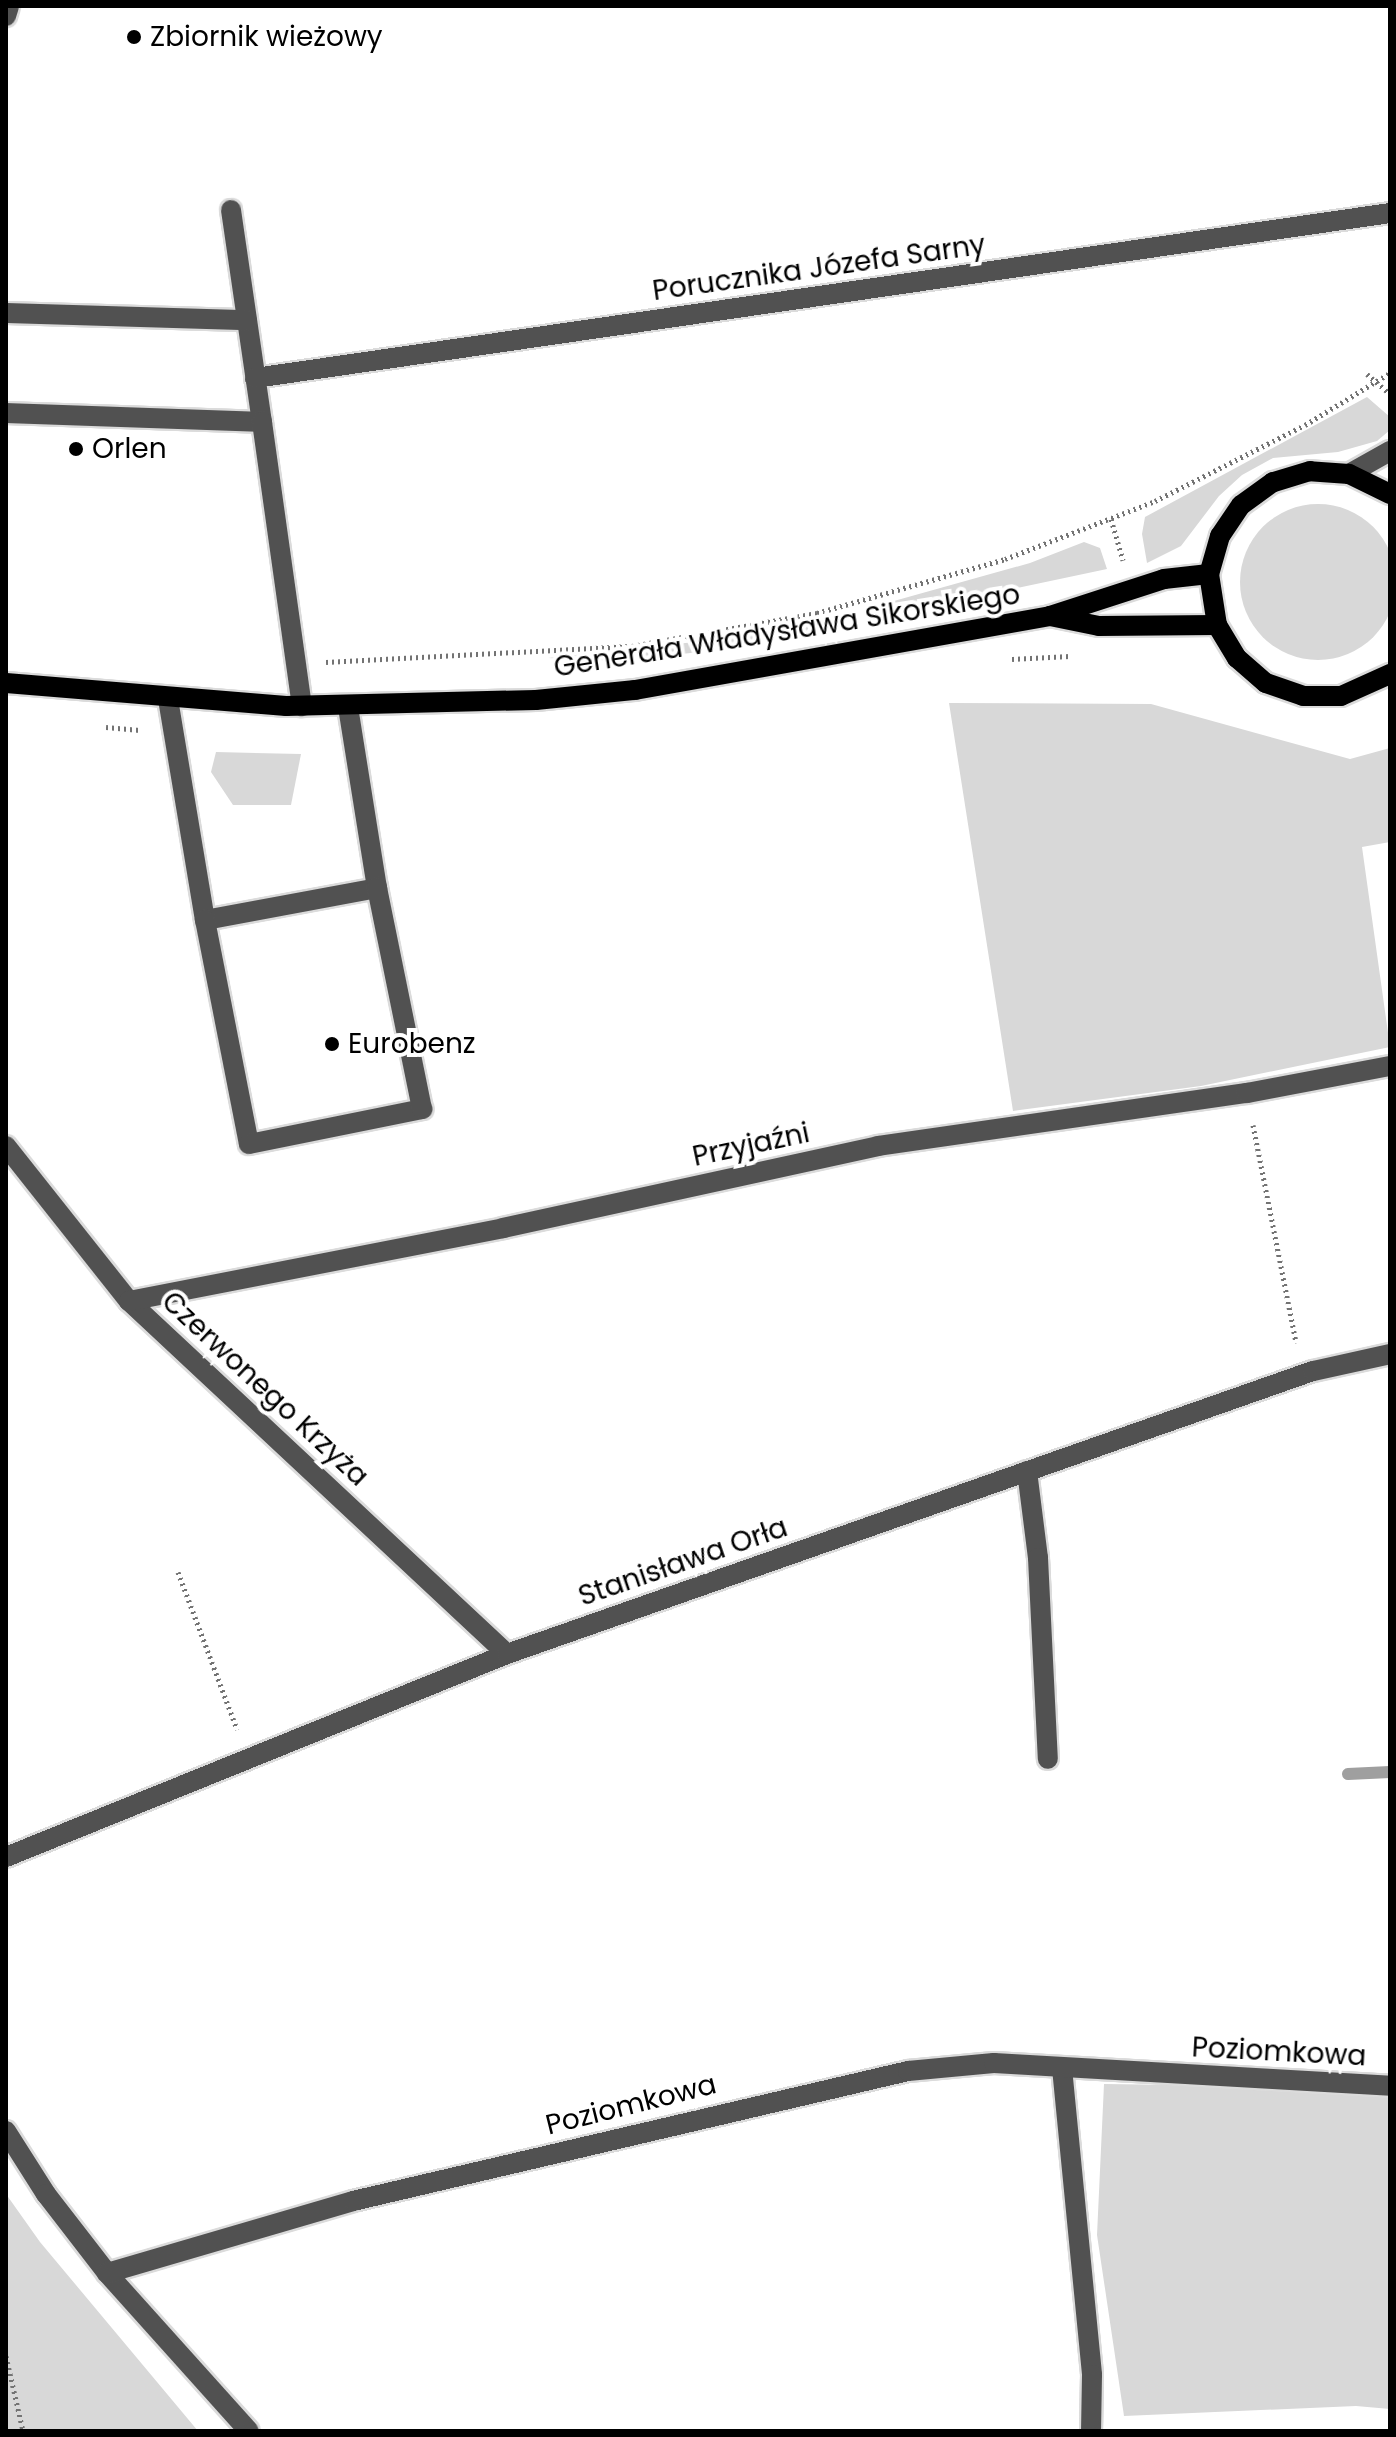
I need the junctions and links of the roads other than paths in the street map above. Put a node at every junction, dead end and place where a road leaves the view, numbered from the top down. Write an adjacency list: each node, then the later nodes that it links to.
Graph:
1 (9, 6): 2 (street)
2 (6, 16)
3 (231, 210): 6 (street)
4 (1390, 213): 7 (street, Porucznika Józefa Sarny)
5 (6, 313): 6 (street)
6 (247, 320): 7 (street)
7 (255, 378): 9 (street)
8 (6, 413): 9 (street)
9 (262, 422): 19 (street)
10 (1390, 451): 11 (street)
11 (1349, 474): 12 (main road); 13 (main road)
12 (1390, 494)
13 (1209, 574): 14 (main road, Generała Władysława Sikorskiego); 15 (main road)
14 (1050, 616): 15 (main road, Generała Władysława Sikorskiego); 20 (main road, Generała Władysława Sikorskiego)
15 (1217, 625): 16 (main road)
16 (1390, 674)
17 (6, 683): 18 (main road, Generała Władysława Sikorskiego)
18 (168, 699): 19 (main road, Generała Władysława Sikorskiego); 22 (street)
19 (302, 706): 20 (main road, Generała Władysława Sikorskiego)
20 (348, 706): 21 (street)
21 (377, 888): 22 (street); 22 (street)
22 (205, 920)
23 (1390, 1066): 25 (street, Przyjaźni)
24 (6, 1146): 25 (street, Czerwonego Krzyża)
25 (129, 1301): 28 (street, Czerwonego Krzyża)
26 (1390, 1354): 27 (street, Stanisława Orła)
27 (1027, 1471): 28 (street, Stanisława Orła); 29 (street)
28 (507, 1654): 30 (street, Stanisława Orła)
29 (1048, 1759)
30 (6, 1857)
31 (1062, 2068): 32 (street, Poziomkowa); 34 (street, Poziomkowa); 36 (street)
32 (1390, 2086)
33 (6, 2131): 34 (street)
34 (107, 2273): 35 (street)
35 (249, 2431)
36 (1091, 2431)

